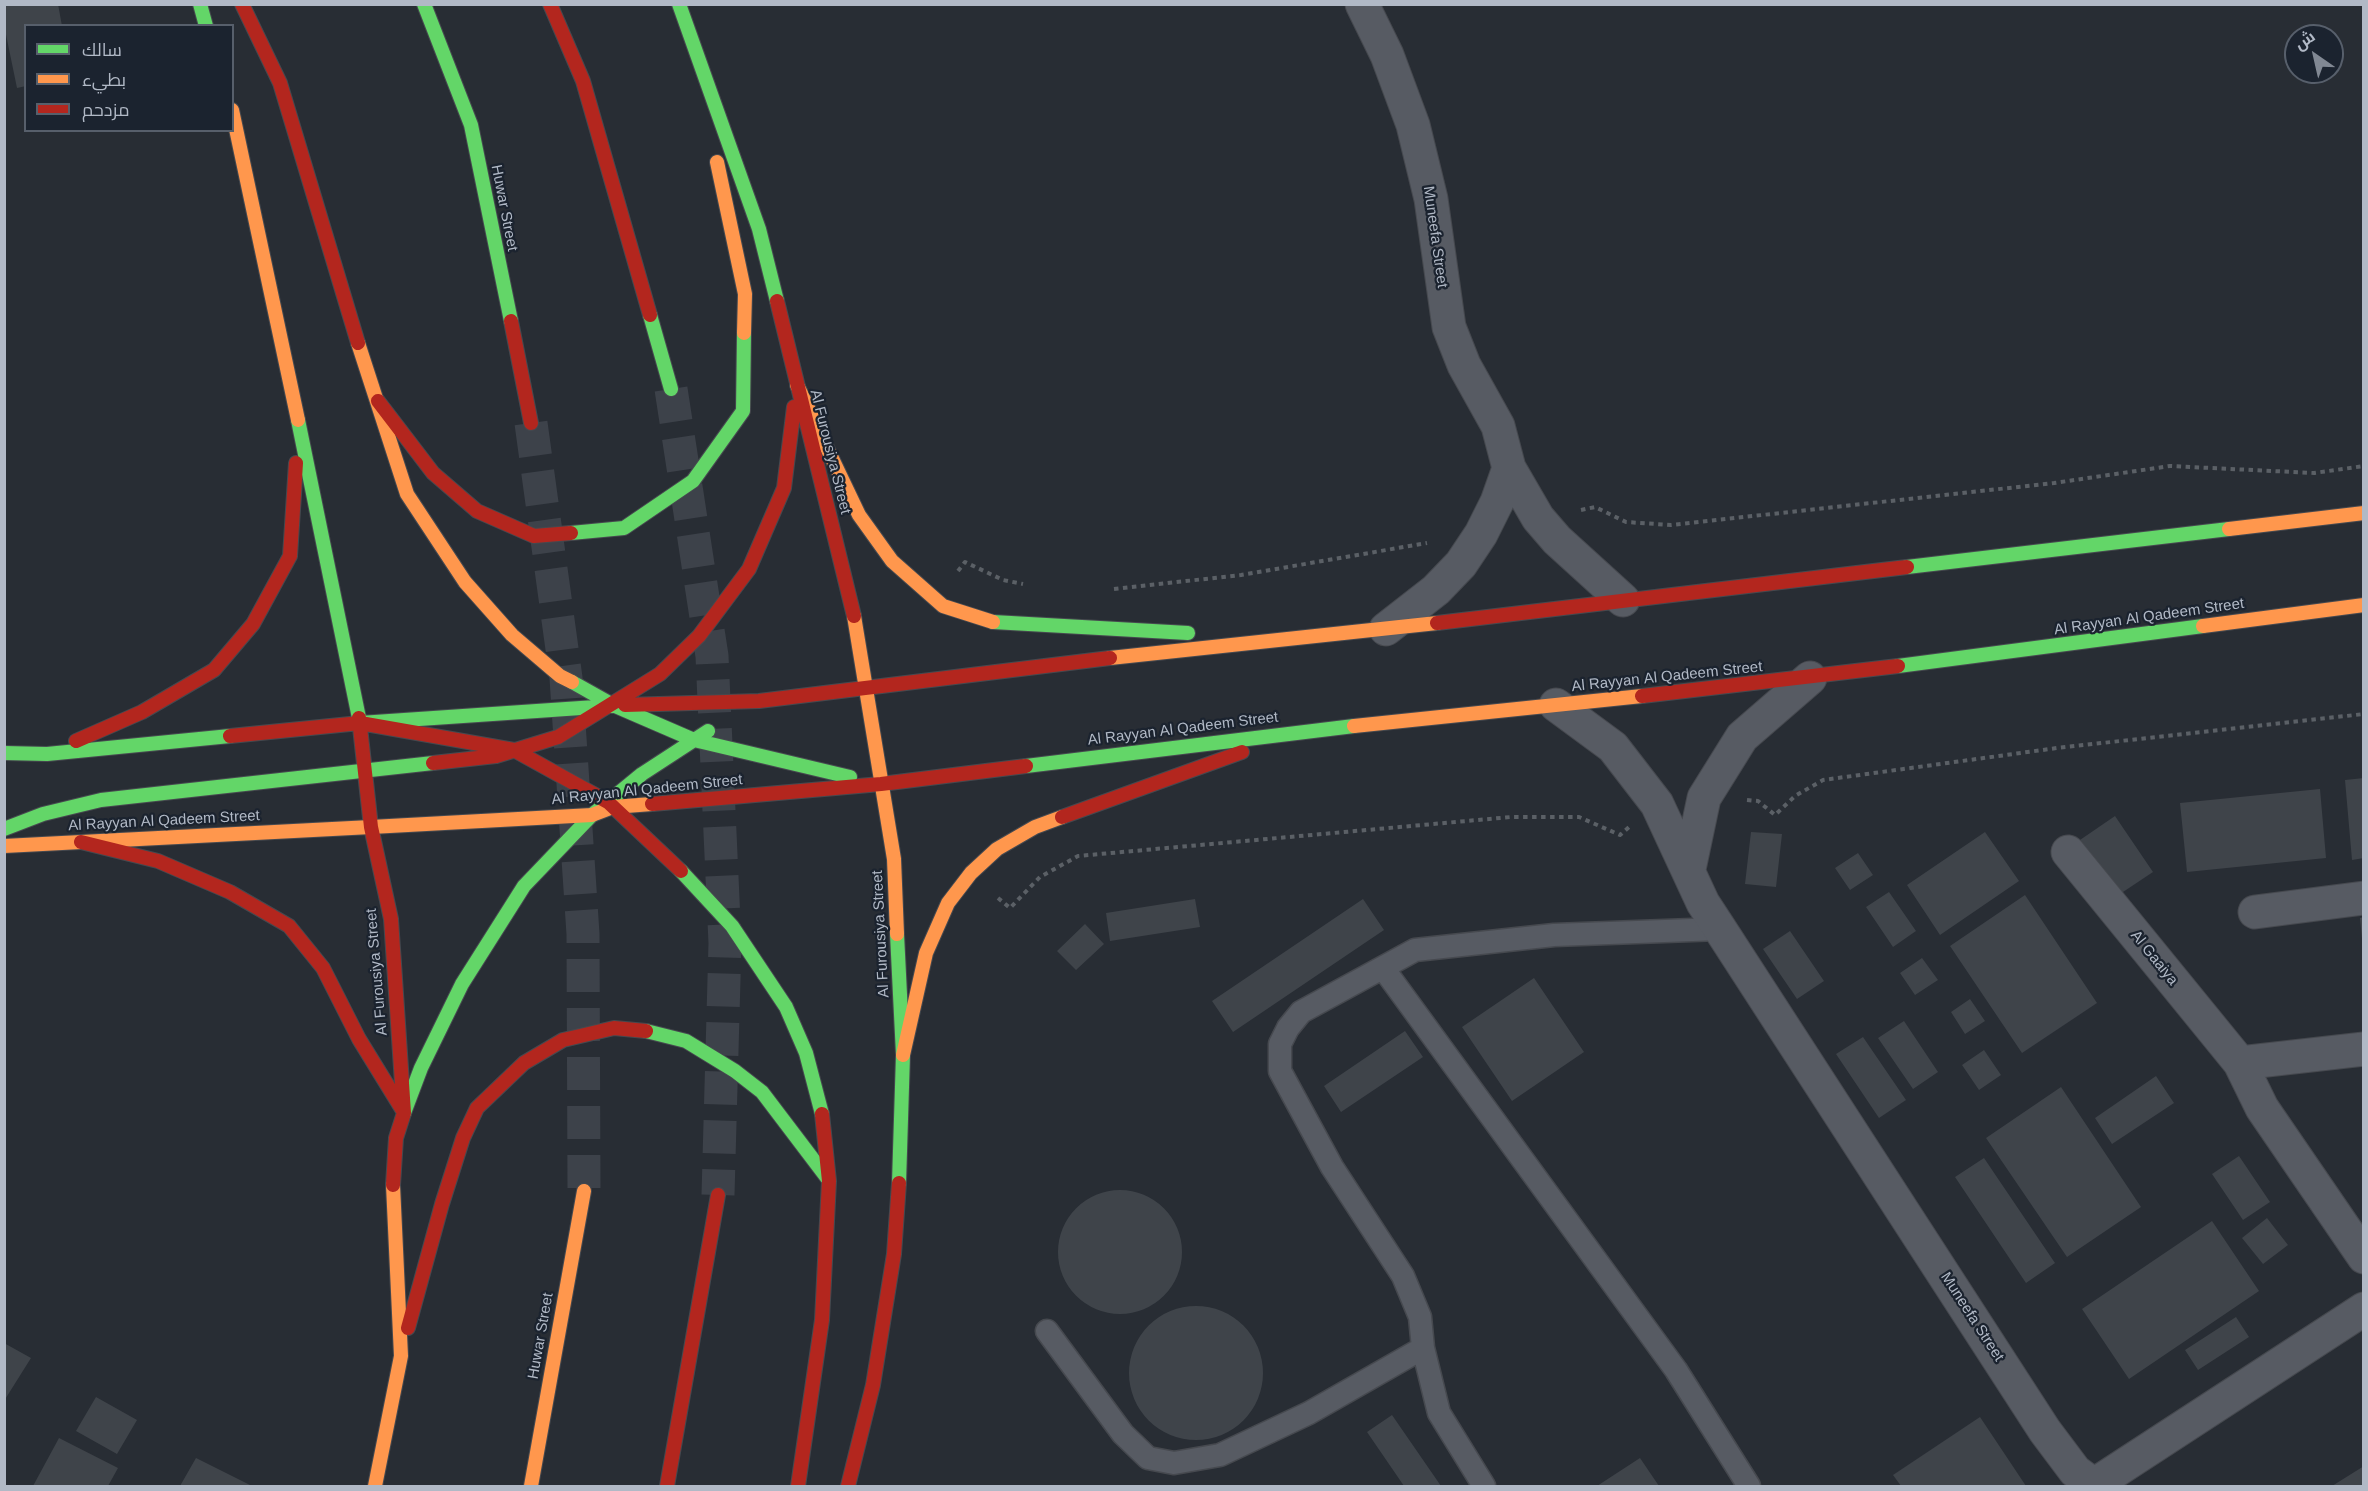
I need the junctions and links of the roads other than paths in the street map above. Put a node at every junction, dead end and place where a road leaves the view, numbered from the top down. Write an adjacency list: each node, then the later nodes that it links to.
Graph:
1 (200, 4): 7 (main road)
2 (242, 4): 12 (main road)
3 (424, 4): 14 (main road, Huwar Street)
4 (550, 4): 11 (main road)
5 (679, 4): 8 (main road)
6 (1362, 4): 15 (street, Muneefa Street)
7 (205, 24)
8 (692, 40): 10 (main road); 12 (main road)
9 (234, 119): 13 (main road)
10 (797, 385): 20 (main road); 22 (main road, Al Furousiya Street); 24 (main road)
11 (670, 389)
12 (373, 395): 24 (main road)
13 (299, 422): 26 (main road, Al Furousiya Street); 31 (main road)
14 (531, 423)
15 (1509, 468): 17 (street, Muneefa Street); 19 (street)
16 (2364, 513): 17 (main road)
17 (1623, 600): 19 (main road)
18 (2364, 605): 21 (main road, Al Rayyan Al Qadeem Street)
19 (1386, 629): 20 (main road)
20 (1283, 638): 22 (main road)
21 (1810, 678): 25 (main road, Al Rayyan Al Qadeem Street); 41 (street)
22 (866, 686): 23 (main road); 33 (main road, Al Furousiya Street)
23 (759, 701): 24 (main road); 28 (main road)
24 (613, 705): 26 (main road); 28 (main road); 29 (main road)
25 (1556, 705): 27 (main road, Al Rayyan Al Qadeem Street); 41 (street, Muneefa Street)
26 (360, 723): 29 (main road); 31 (main road); 32 (main road, Al Furousiya Street)
27 (1297, 732): 33 (main road, Al Rayyan Al Qadeem Street); 47 (main road)
28 (694, 740): 33 (main road); 34 (main road)
29 (514, 750): 32 (main road); 34 (main road)
30 (4, 753): 31 (main road)
31 (47, 754)
32 (365, 772): 36 (main road, Al Furousiya Street); 37 (main road)
33 (881, 784): 34 (main road, Al Rayyan Al Qadeem Street); 47 (main road, Al Furousiya Street)
34 (610, 804): 35 (main road); 50 (main road)
35 (592, 815): 36 (main road, Al Rayyan Al Qadeem Street); 49 (main road)
36 (371, 827): 38 (main road, Al Rayyan Al Qadeem Street); 49 (main road, Al Furousiya Street)
37 (4, 829)
38 (81, 842): 39 (main road, Al Rayyan Al Qadeem Street); 49 (main road)
39 (4, 846)
40 (2068, 852): 48 (street, Al Gaaiya)
41 (1689, 869): 44 (street, Muneefa Street)
42 (2364, 898): 43 (street)
43 (2255, 912)
44 (1720, 929): 45 (lane); 65 (street, Muneefa Street)
45 (1383, 968): 56 (lane); 64 (lane)
46 (2364, 1049): 48 (street)
47 (903, 1055): 62 (main road, Al Furousiya Street)
48 (2240, 1063): 53 (street, Al Gaaiya)
49 (404, 1113): 57 (main road, Al Furousiya Street)
50 (829, 1181): 57 (main road); 61 (main road)
51 (584, 1191): 59 (main road, Huwar Street)
52 (718, 1196): 60 (main road)
53 (2364, 1257)
54 (2364, 1309): 65 (street, Muneefa Street)
55 (1047, 1331): 56 (lane)
56 (1423, 1348): 63 (lane)
57 (401, 1356): 58 (main road, Al Furousiya Street)
58 (375, 1486)
59 (531, 1486)
60 (667, 1486)
61 (798, 1486)
62 (848, 1486)
63 (1484, 1486)
64 (1749, 1486)
65 (2094, 1486)

